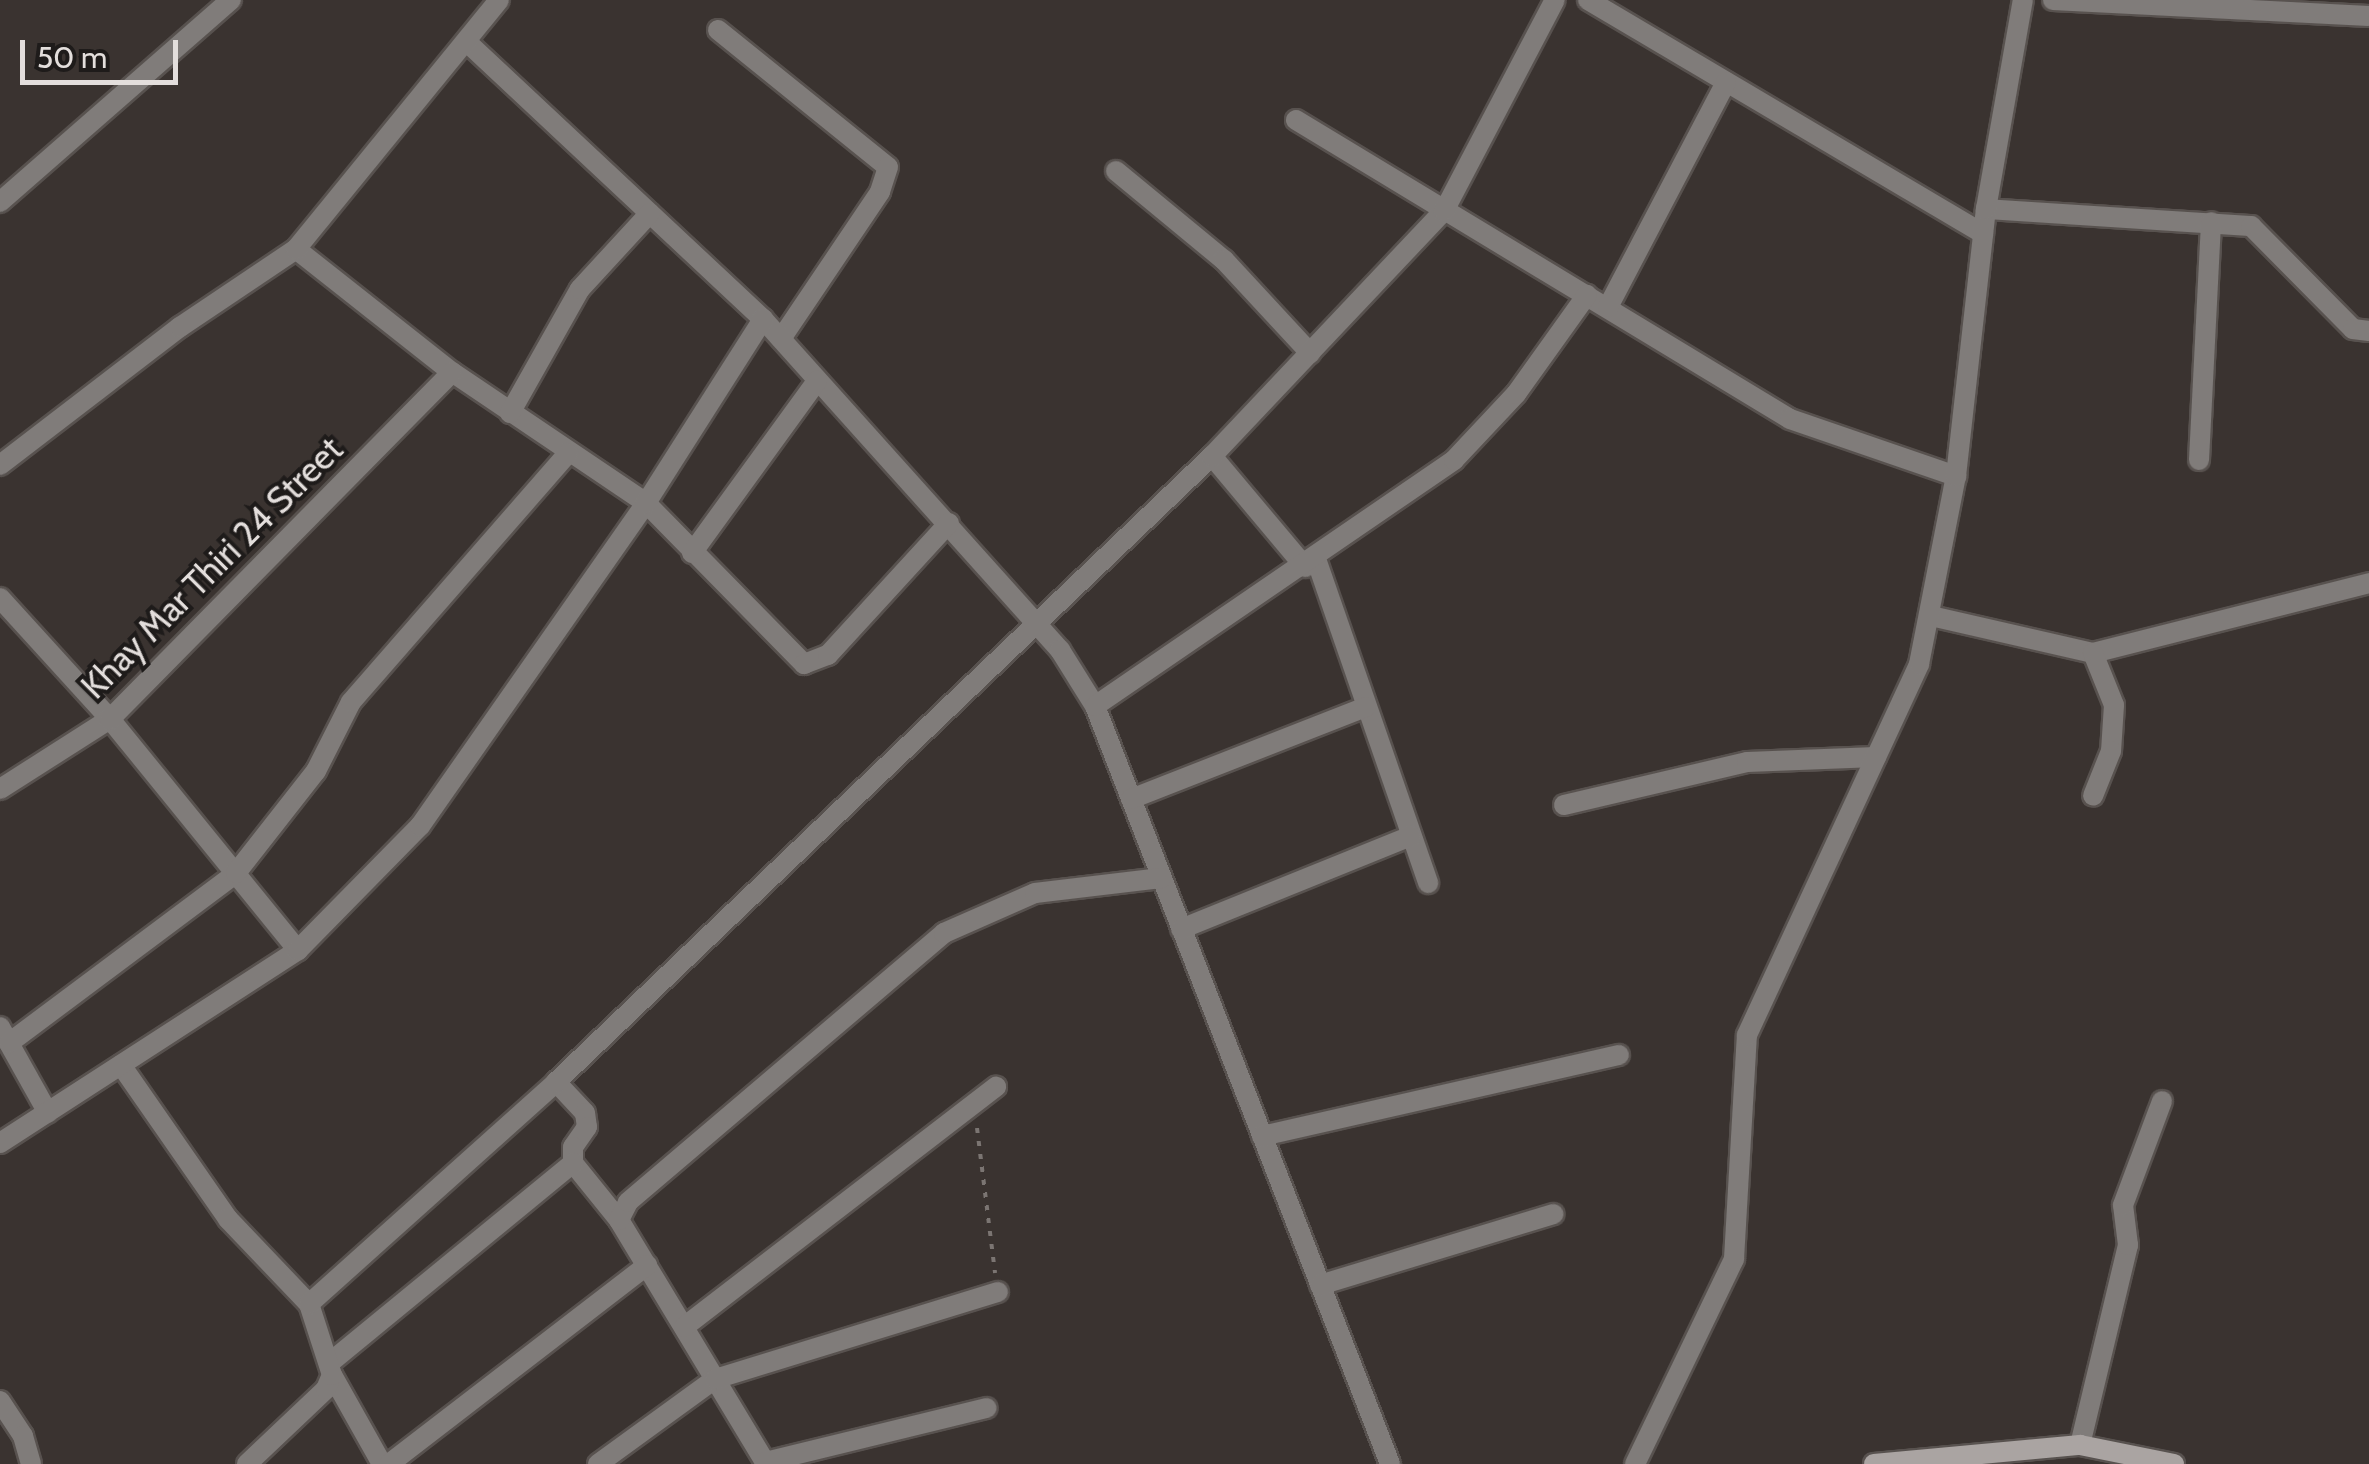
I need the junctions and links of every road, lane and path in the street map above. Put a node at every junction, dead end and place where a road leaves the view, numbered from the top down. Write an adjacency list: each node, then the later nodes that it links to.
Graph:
1 (231, 0): 13 (street)
2 (499, 0): 9 (street)
3 (1555, 0): 15 (street)
4 (1588, 0): 10 (street)
5 (2023, 0): 14 (street)
6 (2054, 0): 7 (street)
7 (2369, 16)
8 (718, 30): 24 (street)
9 (469, 44): 16 (street); 19 (street)
10 (1726, 82): 18 (street); 21 (street)
11 (1296, 120): 15 (street)
12 (1116, 171): 25 (street)
13 (0, 202)
14 (1986, 209): 17 (street); 18 (street)
15 (1444, 211): 20 (street); 25 (street)
16 (650, 214): 22 (street); 28 (street)
17 (2211, 222): 23 (street); 31 (street)
18 (1983, 234): 33 (street)
19 (296, 249): 26 (street); 32 (street)
20 (1587, 295): 21 (street); 37 (street)
21 (1608, 307): 33 (street)
22 (763, 319): 24 (street); 34 (street)
23 (2369, 331)
24 (781, 338): 27 (street)
25 (1310, 353): 30 (street)
26 (452, 372): 28 (street); 45 (street, Khay Mar Thiri 24 Street)
27 (817, 380): 35 (street); 36 (street)
28 (510, 412): 29 (street)
29 (568, 453): 34 (street); 52 (street)
30 (1212, 456): 37 (street); 41 (street)
31 (2200, 460)
32 (0, 465)
33 (1956, 476): 40 (street)
34 (646, 503): 36 (street); 56 (street)
35 (949, 523): 36 (street); 41 (street)
36 (692, 553)
37 (1310, 563): 43 (street); 44 (street)
38 (2369, 582): 42 (street)
39 (0, 598): 45 (street)
40 (1931, 616): 42 (street); 46 (street)
41 (1037, 620): 43 (street); 60 (street)
42 (2092, 653): 48 (street)
43 (1095, 706): 49 (street)
44 (1366, 707): 49 (street); 51 (street)
45 (110, 720): 47 (street, Khay Mar Thiri 24 Street); 52 (street)
46 (1876, 757): 50 (street); 86 (street)
47 (0, 789)
48 (2093, 796)
49 (1131, 799): 53 (street)
50 (1564, 805)
51 (1411, 836): 54 (street); 55 (street)
52 (236, 873): 56 (street); 57 (street)
53 (1162, 878): 55 (street); 69 (street)
54 (1428, 883)
55 (1181, 929): 65 (street)
56 (298, 950): 59 (street)
57 (4, 1035): 64 (street)
58 (1619, 1055): 65 (street)
59 (121, 1065): 64 (street); 73 (street)
60 (556, 1082): 67 (street); 73 (street)
61 (996, 1087): 63 (street)
62 (2162, 1102): 79 (street)
63 (974, 1104): 72 (path); 74 (street)
64 (48, 1113): 66 (street)
65 (1262, 1136): 71 (street)
66 (0, 1143)
67 (573, 1163): 69 (street); 75 (street)
68 (1553, 1214): 71 (street)
69 (619, 1220): 70 (street)
70 (646, 1265): 74 (street); 83 (street)
71 (1320, 1285): 85 (street)
72 (998, 1292): 76 (street)
73 (309, 1304): 75 (street)
74 (684, 1328): 76 (street)
75 (332, 1368): 82 (street); 83 (street)
76 (715, 1379): 80 (street); 84 (street)
77 (0, 1400): 81 (street)
78 (986, 1408): 80 (street)
79 (2080, 1445): 87 (street); 88 (street)
80 (765, 1463)
81 (31, 1464)
82 (247, 1464)
83 (386, 1464)
84 (598, 1464)
85 (1390, 1464)
86 (1636, 1464)
87 (1874, 1464)
88 (2174, 1464)

